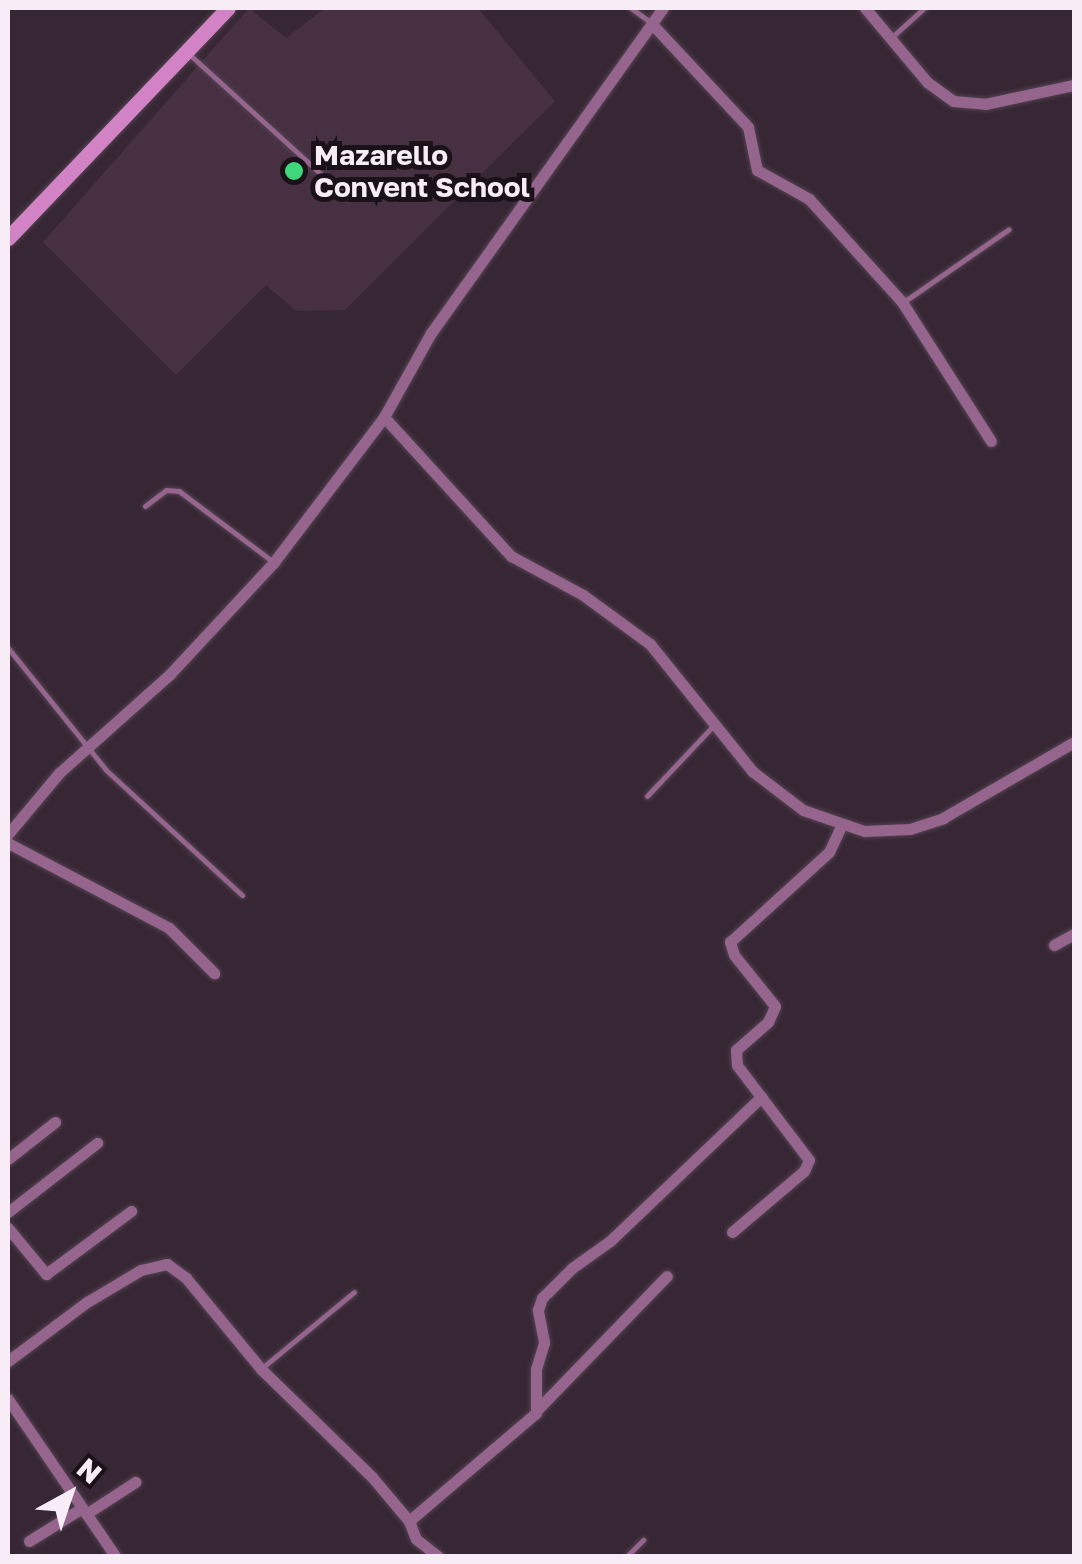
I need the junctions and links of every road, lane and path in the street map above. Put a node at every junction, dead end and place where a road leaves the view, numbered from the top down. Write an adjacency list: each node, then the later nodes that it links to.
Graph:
1 (228, 8): 8 (street)
2 (631, 8): 6 (lane)
3 (663, 8): 6 (street)
4 (865, 8): 7 (street)
5 (924, 8): 7 (lane)
6 (651, 23): 13 (street); 14 (street)
7 (890, 38): 9 (street)
8 (187, 52): 10 (lane); 12 (street)
9 (1074, 85)
10 (347, 198)
11 (1009, 230): 13 (lane)
12 (8, 238)
13 (902, 302): 15 (street)
14 (384, 417): 17 (street); 19 (street)
15 (991, 441)
16 (145, 506): 17 (lane)
17 (274, 562): 21 (street)
18 (8, 648): 21 (lane)
19 (716, 723): 22 (lane); 23 (street)
20 (1074, 742): 23 (street)
21 (85, 747): 24 (street); 26 (lane)
22 (647, 796)
23 (841, 826): 30 (street)
24 (8, 834)
25 (8, 842): 29 (street)
26 (242, 895)
27 (1074, 934): 28 (street)
28 (1054, 946)
29 (214, 973)
30 (761, 1097): 37 (street); 43 (street)
31 (55, 1122): 33 (street)
32 (97, 1143): 34 (street)
33 (8, 1159)
34 (8, 1212)
35 (131, 1212): 36 (street)
36 (8, 1228)
37 (732, 1232)
38 (667, 1276): 43 (street)
39 (354, 1292): 41 (lane)
40 (8, 1361): 41 (street)
41 (261, 1368): 46 (street)
42 (8, 1398): 45 (street)
43 (538, 1409): 46 (street)
44 (135, 1482): 45 (street)
45 (84, 1511): 48 (street); 49 (street)
46 (409, 1521): 50 (street)
47 (643, 1540): 51 (lane)
48 (30, 1542)
49 (115, 1556)
50 (438, 1556)
51 (627, 1556)

